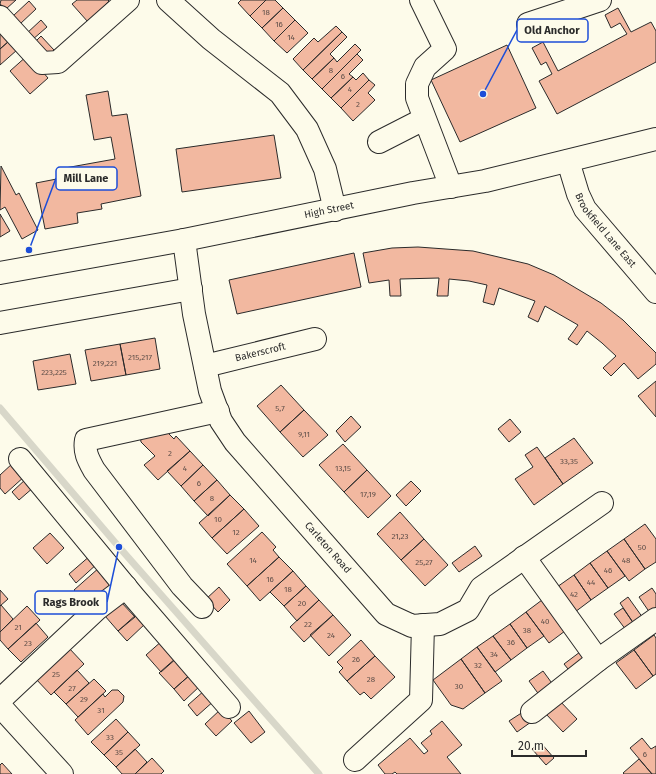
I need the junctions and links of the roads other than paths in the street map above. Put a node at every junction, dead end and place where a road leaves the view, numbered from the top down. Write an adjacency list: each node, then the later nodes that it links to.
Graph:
1 (128, 0): 5 (street)
2 (168, 0): 12 (street)
3 (421, 0): 7 (street)
4 (600, 0): 6 (street)
5 (0, 17)
6 (528, 24)
7 (424, 119): 9 (street); 11 (street)
8 (656, 139): 10 (street, High Street)
9 (378, 142)
10 (568, 161): 11 (street, High Street); 15 (street, Brookfield Lane East)
11 (451, 187): 12 (street, High Street)
12 (335, 210): 13 (street, High Street)
13 (184, 240): 14 (street, High Street); 16 (street, Carleton Road)
14 (0, 273)
15 (652, 278)
16 (191, 289): 17 (street); 19 (street, Carleton Road)
17 (0, 323)
18 (315, 339): 19 (street, Bakerscroft)
19 (205, 366): 20 (street, Carleton Road)
20 (218, 411): 25 (street); 27 (street, Carleton Road)
21 (20, 459): 24 (street)
22 (602, 503): 23 (street, Carleton Road)
23 (524, 557): 27 (street, Carleton Road); 28 (street)
24 (126, 587): 29 (street); 31 (street)
25 (202, 607)
26 (656, 619): 28 (street)
27 (423, 626): 33 (street)
28 (598, 660): 32 (street)
29 (0, 700)
30 (0, 706): 34 (street)
31 (229, 706)
32 (532, 712)
33 (356, 760)
34 (62, 774)

